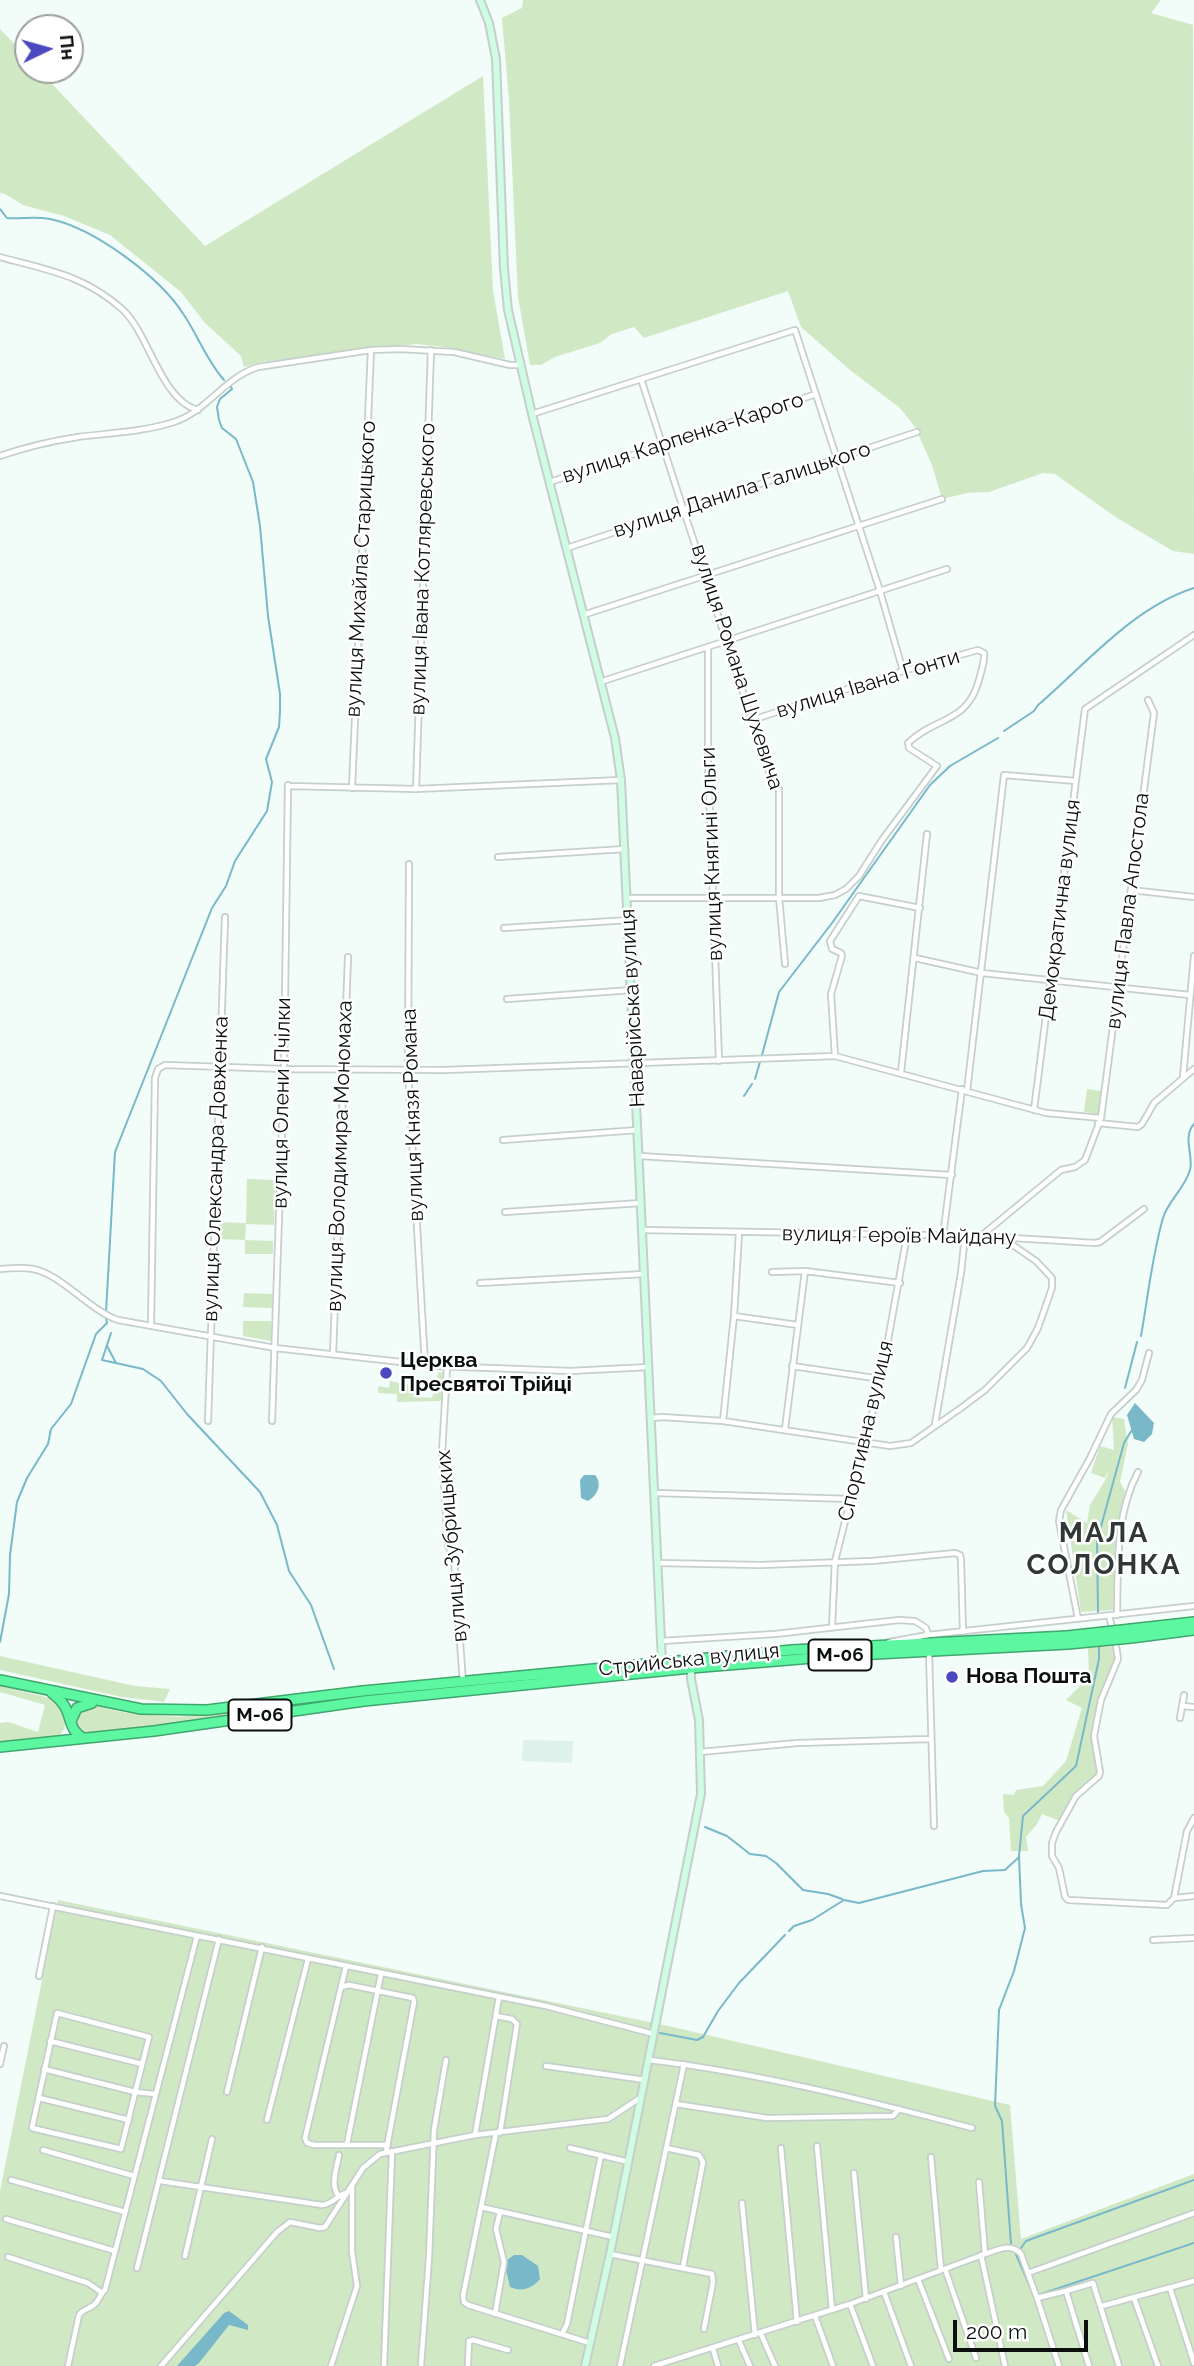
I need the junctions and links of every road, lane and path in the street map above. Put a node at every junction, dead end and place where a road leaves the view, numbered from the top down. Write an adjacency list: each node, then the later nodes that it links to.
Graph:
1 (480, 0): 5 (street, Наварійська вулиця)
2 (0, 257): 8 (street)
3 (371, 350): 4 (street); 8 (street); 32 (street, вулиця Михайла Старицького)
4 (431, 350): 5 (street); 33 (street, вулиця Івана Котляревського)
5 (521, 365): 9 (street, Наварійська вулиця)
6 (641, 379): 7 (street); 9 (street); 11 (street, вулиця Романа Шухевича)
7 (816, 394): 11 (street, вулиця Карпенка-Карого); 13 (street)
8 (198, 410): 12 (street)
9 (532, 414): 14 (street, Наварійська вулиця)
10 (917, 432): 13 (street, вулиця Данила Галицького)
11 (662, 445): 14 (street, вулиця Карпенка-Карого); 16 (street, вулиця Романа Шухевича)
12 (0, 456)
13 (837, 460): 16 (street, вулиця Данила Галицького); 17 (street)
14 (550, 482): 18 (street, Наварійська вулиця)
15 (942, 499): 17 (street)
16 (685, 509): 18 (street, вулиця Данила Галицького); 20 (street, вулиця Романа Шухевича)
17 (858, 526): 20 (street); 21 (street)
18 (567, 548): 22 (street, Наварійська вулиця)
19 (947, 569): 21 (street)
20 (706, 575): 22 (street); 24 (street, вулиця Романа Шухевича)
21 (880, 591): 24 (street); 26 (street)
22 (583, 615): 27 (street, Наварійська вулиця)
23 (1194, 635): 31 (street, Демократична вулиця)
24 (727, 641): 25 (street); 29 (street, вулиця Романа Шухевича)
25 (708, 647): 27 (street); 39 (street, вулиця Княгині Ольги)
26 (903, 671): 29 (street, вулиця Івана Ґонти); 40 (street, вулиця Івана Ґонти)
27 (600, 681): 30 (street, Наварійська вулиця)
28 (1148, 700): 38 (street, вулиця Павла Апостола)
29 (752, 720): 40 (street, вулиця Романа Шухевича)
30 (621, 780): 33 (street); 35 (street, Наварійська вулиця)
31 (1076, 781): 51 (street); 52 (street, Демократична вулиця)
32 (352, 788): 33 (street); 61 (street, вулиця Олени Пчілки)
33 (416, 789)
34 (927, 835): 43 (street)
35 (626, 849): 36 (street); 42 (street, Наварійська вулиця)
36 (498, 857)
37 (409, 864): 64 (street, вулиця Князя Романа)
38 (1131, 890): 41 (street); 53 (street, вулиця Павла Апостола)
39 (713, 897): 40 (street); 42 (street); 58 (street, вулиця Княгині Ольги)
40 (779, 897): 50 (street, вулиця Романа Шухевича)
41 (1194, 897)
42 (628, 898): 45 (street, Наварійська вулиця)
43 (920, 908): 49 (street); 57 (street)
44 (225, 917): 60 (street, вулиця Олександра Довженка)
45 (629, 920): 46 (street); 54 (street, Наварійська вулиця)
46 (504, 928)
47 (1194, 956): 55 (street)
48 (348, 957): 62 (street, вулиця Володимира Мономаха)
49 (915, 958): 51 (street); 65 (street)
50 (785, 964)
51 (982, 973): 52 (street); 67 (street)
52 (1050, 982): 53 (street); 68 (street, Демократична вулиця)
53 (1118, 987): 55 (street); 69 (street, вулиця Павла Апостола)
54 (632, 990): 56 (street); 59 (street, Наварійська вулиця)
55 (1190, 995): 66 (street)
56 (508, 999)
57 (835, 1056): 58 (street); 65 (street)
58 (719, 1061): 59 (street)
59 (635, 1062): 64 (street); 70 (street, Наварійська вулиця)
60 (220, 1066): 61 (street); 91 (street); 93 (street, вулиця Олександра Довженка)
61 (284, 1069): 62 (street); 94 (street, вулиця Олени Пчілки)
62 (344, 1069): 64 (street); 96 (street, вулиця Володимира Мономаха)
63 (1194, 1069): 66 (street)
64 (408, 1070): 97 (street, вулиця Князя Романа)
65 (901, 1072): 67 (street)
66 (1183, 1077): 69 (street)
67 (964, 1090): 68 (street); 73 (street)
68 (1034, 1110): 69 (street)
69 (1100, 1121): 82 (street, вулиця Павла Апостола)
70 (639, 1130): 71 (street); 72 (street, Наварійська вулиця)
71 (503, 1140)
72 (640, 1156): 73 (street); 74 (street, Наварійська вулиця)
73 (952, 1175): 80 (street)
74 (642, 1203): 76 (street); 77 (street, Наварійська вулиця)
75 (1144, 1209): 83 (street, вулиця Героїв Майдану)
76 (505, 1212)
77 (643, 1230): 78 (street, вулиця Героїв Майдану); 87 (street, Наварійська вулиця)
78 (739, 1233): 79 (street, вулиця Героїв Майдану); 90 (street)
79 (907, 1235): 80 (street, вулиця Героїв Майдану); 89 (street, Спортивна вулиця)
80 (943, 1236): 81 (street, вулиця Героїв Майдану)
81 (965, 1236): 82 (street, вулиця Героїв Майдану); 106 (street)
82 (981, 1236): 83 (street, вулиця Героїв Майдану)
83 (1001, 1237): 106 (street)
84 (0, 1269): 91 (street)
85 (805, 1271): 86 (street); 89 (street); 92 (street)
86 (772, 1272)
87 (645, 1274): 88 (street); 100 (street, Наварійська вулиця)
88 (480, 1283)
89 (900, 1283): 101 (street, Спортивна вулиця)
90 (734, 1316): 92 (street); 105 (street)
91 (151, 1325): 93 (street)
92 (798, 1325): 98 (street)
93 (211, 1335): 94 (street); 103 (street, вулиця Олександра Довженка)
94 (275, 1348): 96 (street); 104 (street, вулиця Олени Пчілки)
95 (1149, 1353): 117 (street)
96 (333, 1354): 97 (street)
97 (425, 1365): 99 (street)
98 (792, 1366): 101 (street); 107 (street)
99 (447, 1367): 100 (street); 131 (street, вулиця Зубрицьких)
100 (650, 1367): 102 (street, Наварійська вулиця)
101 (881, 1378): 108 (street, Спортивна вулиця)
102 (652, 1418): 105 (street); 110 (street, Наварійська вулиця)
103 (208, 1421)
104 (272, 1421)
105 (723, 1421): 107 (street)
106 (935, 1425): 108 (street)
107 (785, 1429): 108 (street)
108 (865, 1442): 111 (street, Спортивна вулиця)
109 (1138, 1472): 115 (street)
110 (655, 1493): 111 (street); 113 (street, Наварійська вулиця)
111 (851, 1499): 112 (street, Спортивна вулиця)
112 (835, 1561): 113 (street); 119 (street, Спортивна вулиця); 121 (street)
113 (658, 1563): 125 (street, Наварійська вулиця)
114 (1194, 1606): 115 (street)
115 (1117, 1615): 116 (street)
116 (1109, 1616): 117 (street); 148 (street)
117 (1078, 1619): 121 (street)
118 (1194, 1622): 122 (highway, Стрийська вулиця / М-06)
119 (832, 1627): 123 (street); 125 (street)
120 (1194, 1630): 122 (highway, Стрийська вулиця / М-06)
121 (963, 1632): 123 (street)
122 (1131, 1633): 124 (highway, Стрийська вулиця / М-06, bridge)
123 (928, 1635): 126 (street)
124 (1067, 1640): 126 (highway, Стрийська вулиця / М-06); 127 (highway, Стрийська вулиця / М-06)
125 (662, 1641): 128 (street, Наварійська вулиця)
126 (880, 1645): 128 (highway, Стрийська вулиця / М-06)
127 (929, 1652): 129 (highway, Стрийська вулиця / М-06); 141 (street)
128 (662, 1662): 131 (highway, Стрийська вулиця / М-06)
129 (691, 1668): 132 (highway, Стрийська вулиця / М-06); 143 (street)
130 (0, 1680): 133 (highway, М-06)
131 (463, 1683): 132 (highway, Стрийська вулиця / М-06)
132 (436, 1689): 135 (highway, М-06); 140 (highway, М-06)
133 (48, 1691): 135 (highway, М-06); 139 (highway)
134 (1184, 1695): 136 (street)
135 (105, 1703): 139 (highway)
136 (1182, 1706): 137 (street); 138 (street)
137 (1194, 1707)
138 (1180, 1718)
139 (71, 1722): 140 (highway)
140 (83, 1738): 142 (highway, М-06)
141 (930, 1740): 143 (street); 145 (street)
142 (0, 1746)
143 (700, 1752): 163 (street)
144 (1194, 1818): 148 (street)
145 (934, 1826)
146 (0, 1896): 149 (street)
147 (1194, 1896): 148 (street)
148 (1174, 1898)
149 (53, 1906): 150 (street); 158 (street)
150 (197, 1936): 152 (street); 176 (street)
151 (1194, 1938): 153 (street)
152 (219, 1939): 154 (street); 203 (street)
153 (1153, 1940)
154 (262, 1947): 155 (street); 175 (street)
155 (308, 1959): 156 (street); 182 (street)
156 (346, 1966): 157 (street); 159 (street)
157 (381, 1974): 160 (street); 161 (street)
158 (39, 1976)
159 (341, 1987): 160 (street); 188 (street)
160 (377, 1991): 188 (street); 189 (street)
161 (499, 1997): 162 (street); 163 (street)
162 (495, 2016): 184 (street); 185 (street)
163 (654, 2034): 167 (street)
164 (50, 2041): 169 (street); 169 (street); 172 (street)
165 (4, 2046): 168 (street)
166 (446, 2060): 187 (street)
167 (649, 2060): 170 (street); 173 (street)
168 (0, 2064)
169 (142, 2064): 174 (street)
170 (684, 2064): 179 (street); 180 (street)
171 (546, 2066): 173 (street)
172 (44, 2069): 174 (street); 177 (street)
173 (645, 2080): 178 (street)
174 (135, 2092): 176 (street); 181 (street)
175 (227, 2092)
176 (155, 2094): 201 (street)
177 (38, 2098): 181 (street); 181 (street)
178 (641, 2098): 184 (street); 199 (street)
179 (676, 2104): 180 (street); 192 (street)
180 (899, 2109): 183 (street)
181 (129, 2120)
182 (267, 2120)
183 (972, 2127)
184 (498, 2133): 185 (street); 210 (street)
185 (475, 2135): 187 (street)
186 (212, 2139): 206 (street)
187 (433, 2143): 195 (street); 258 (street)
188 (347, 2144): 189 (street)
189 (388, 2144): 195 (street)
190 (817, 2146): 240 (street)
191 (570, 2148): 197 (street)
192 (666, 2148): 223 (street); 224 (street)
193 (781, 2148): 243 (street)
194 (43, 2150): 201 (street)
195 (389, 2151): 205 (street); 257 (street)
196 (339, 2155): 208 (street)
197 (601, 2155): 199 (street); 215 (street)
198 (931, 2157): 226 (street)
199 (628, 2162): 216 (street)
200 (854, 2173): 237 (street)
201 (134, 2176): 212 (street)
202 (11, 2180): 212 (street)
203 (160, 2181): 206 (street); 225 (street)
204 (979, 2182): 220 (street)
205 (352, 2185): 207 (street); 256 (street)
206 (201, 2186): 208 (street); 221 (street)
207 (346, 2193): 208 (street); 255 (street)
208 (338, 2195)
209 (742, 2203): 246 (street)
210 (481, 2207): 211 (street); 241 (street)
211 (500, 2211): 215 (street); 241 (street)
212 (125, 2213): 218 (street)
213 (1194, 2213): 227 (street)
214 (6, 2219): 218 (street)
215 (585, 2231): 216 (street); 245 (street)
216 (613, 2237): 219 (street)
217 (896, 2237): 230 (street)
218 (115, 2250): 233 (street)
219 (610, 2254): 223 (street); 248 (street)
220 (983, 2255): 226 (street); 227 (street); 269 (street)
221 (185, 2256)
222 (8, 2258): 233 (street)
223 (642, 2260): 224 (street); 261 (street)
224 (683, 2267): 244 (street)
225 (137, 2268)
226 (943, 2269): 228 (street); 251 (street)
227 (1028, 2273): 235 (street)
228 (918, 2279): 230 (street); 252 (street)
229 (1194, 2281): 231 (street)
230 (901, 2286): 234 (street)
231 (1170, 2288): 236 (street); 253 (street)
232 (1066, 2291): 235 (street); 239 (street); 271 (street)
233 (101, 2292): 254 (street)
234 (884, 2292): 237 (street); 268 (street)
235 (1037, 2298): 270 (street)
236 (1134, 2298): 239 (street); 273 (street)
237 (866, 2299): 238 (street)
238 (850, 2304): 240 (street); 267 (street)
239 (1102, 2306): 272 (street)
240 (832, 2310): 242 (street)
241 (495, 2314): 245 (street)
242 (815, 2316): 243 (street); 266 (street)
243 (797, 2322): 246 (street)
244 (704, 2329)
245 (562, 2334): 248 (street)
246 (758, 2334): 247 (street); 265 (street)
247 (739, 2341): 249 (street); 264 (street)
248 (590, 2343): 260 (street)
249 (713, 2349): 262 (street); 263 (street)
250 (508, 2350): 259 (street)
251 (976, 2358)
252 (949, 2359)
253 (1194, 2363)
254 (68, 2366)
255 (161, 2366)
256 (331, 2366)
257 (384, 2366)
258 (421, 2366)
259 (468, 2366)
260 (585, 2366)
261 (620, 2366)
262 (654, 2366)
263 (718, 2366)
264 (750, 2366)
265 (775, 2366)
266 (833, 2366)
267 (873, 2366)
268 (911, 2366)
269 (1005, 2366)
270 (1059, 2366)
271 (1089, 2366)
272 (1119, 2366)
273 (1158, 2366)

